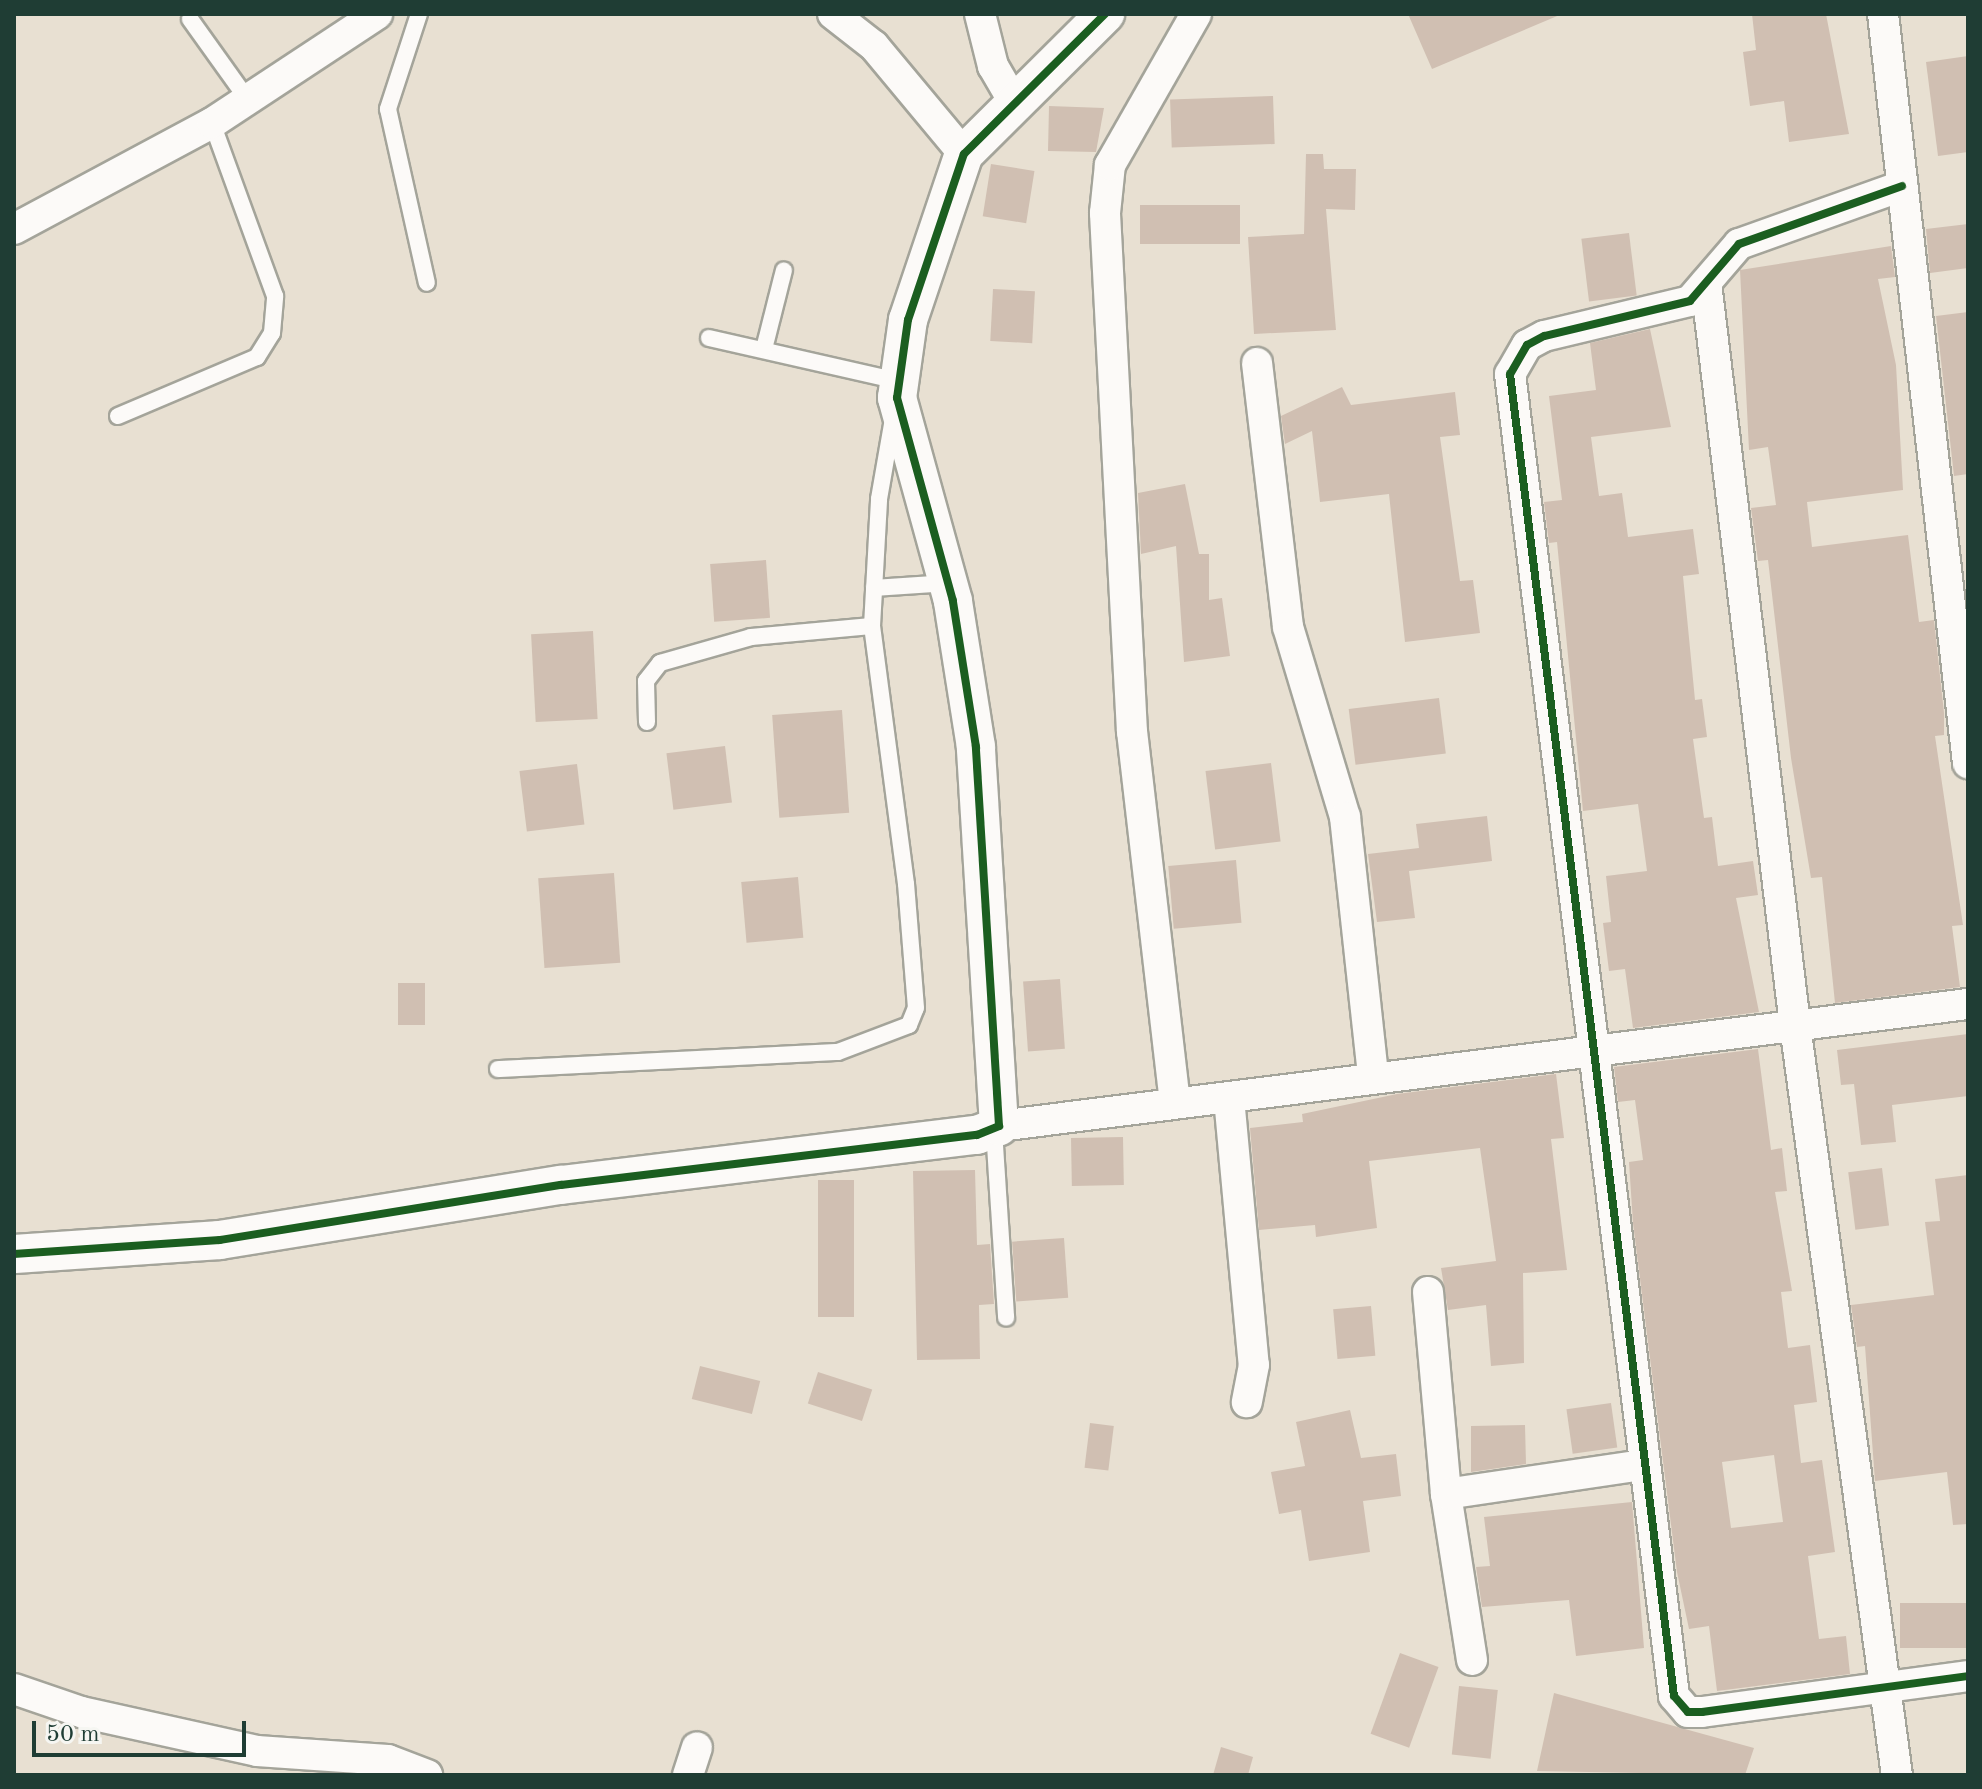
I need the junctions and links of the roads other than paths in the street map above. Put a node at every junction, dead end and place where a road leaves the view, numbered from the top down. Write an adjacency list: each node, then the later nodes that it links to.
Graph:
1 (377, 14): 9 (street)
2 (419, 14): 16 (lane)
3 (833, 14): 12 (street)
4 (980, 14): 10 (street)
5 (1105, 14): 10 (street)
6 (1196, 14): 34 (street)
7 (1883, 14): 13 (street)
8 (190, 19): 9 (lane)
9 (248, 100): 11 (street)
10 (1015, 104): 12 (street)
11 (212, 123): 14 (street); 22 (lane)
12 (964, 154): 21 (street)
13 (1902, 186): 17 (street); 27 (street)
14 (14, 229)
15 (784, 270): 19 (lane)
16 (427, 283)
17 (1706, 283): 29 (street); 30 (street)
18 (709, 338): 19 (lane)
19 (764, 349): 21 (lane)
20 (1257, 363): 32 (street)
21 (897, 390): 23 (street); 24 (lane)
22 (118, 416)
23 (948, 583): 24 (lane); 35 (street)
24 (874, 588): 25 (lane)
25 (872, 626): 26 (lane); 31 (lane)
26 (647, 722)
27 (1968, 763)
28 (1968, 1004): 29 (street)
29 (1795, 1025): 30 (street); 44 (street)
30 (1592, 1048): 32 (street); 40 (street)
31 (498, 1069)
32 (1373, 1074): 33 (street)
33 (1229, 1098): 34 (street); 39 (street)
34 (1175, 1103): 35 (street)
35 (997, 1128): 36 (street); 38 (lane)
36 (14, 1254)
37 (1428, 1292): 41 (street)
38 (1006, 1318)
39 (1247, 1402)
40 (1643, 1465): 41 (street); 44 (street)
41 (1446, 1494): 42 (street)
42 (1472, 1660)
43 (1968, 1676): 44 (street)
44 (1884, 1688): 47 (street)
45 (14, 1689): 46 (street)
46 (427, 1775)
47 (1897, 1775)

